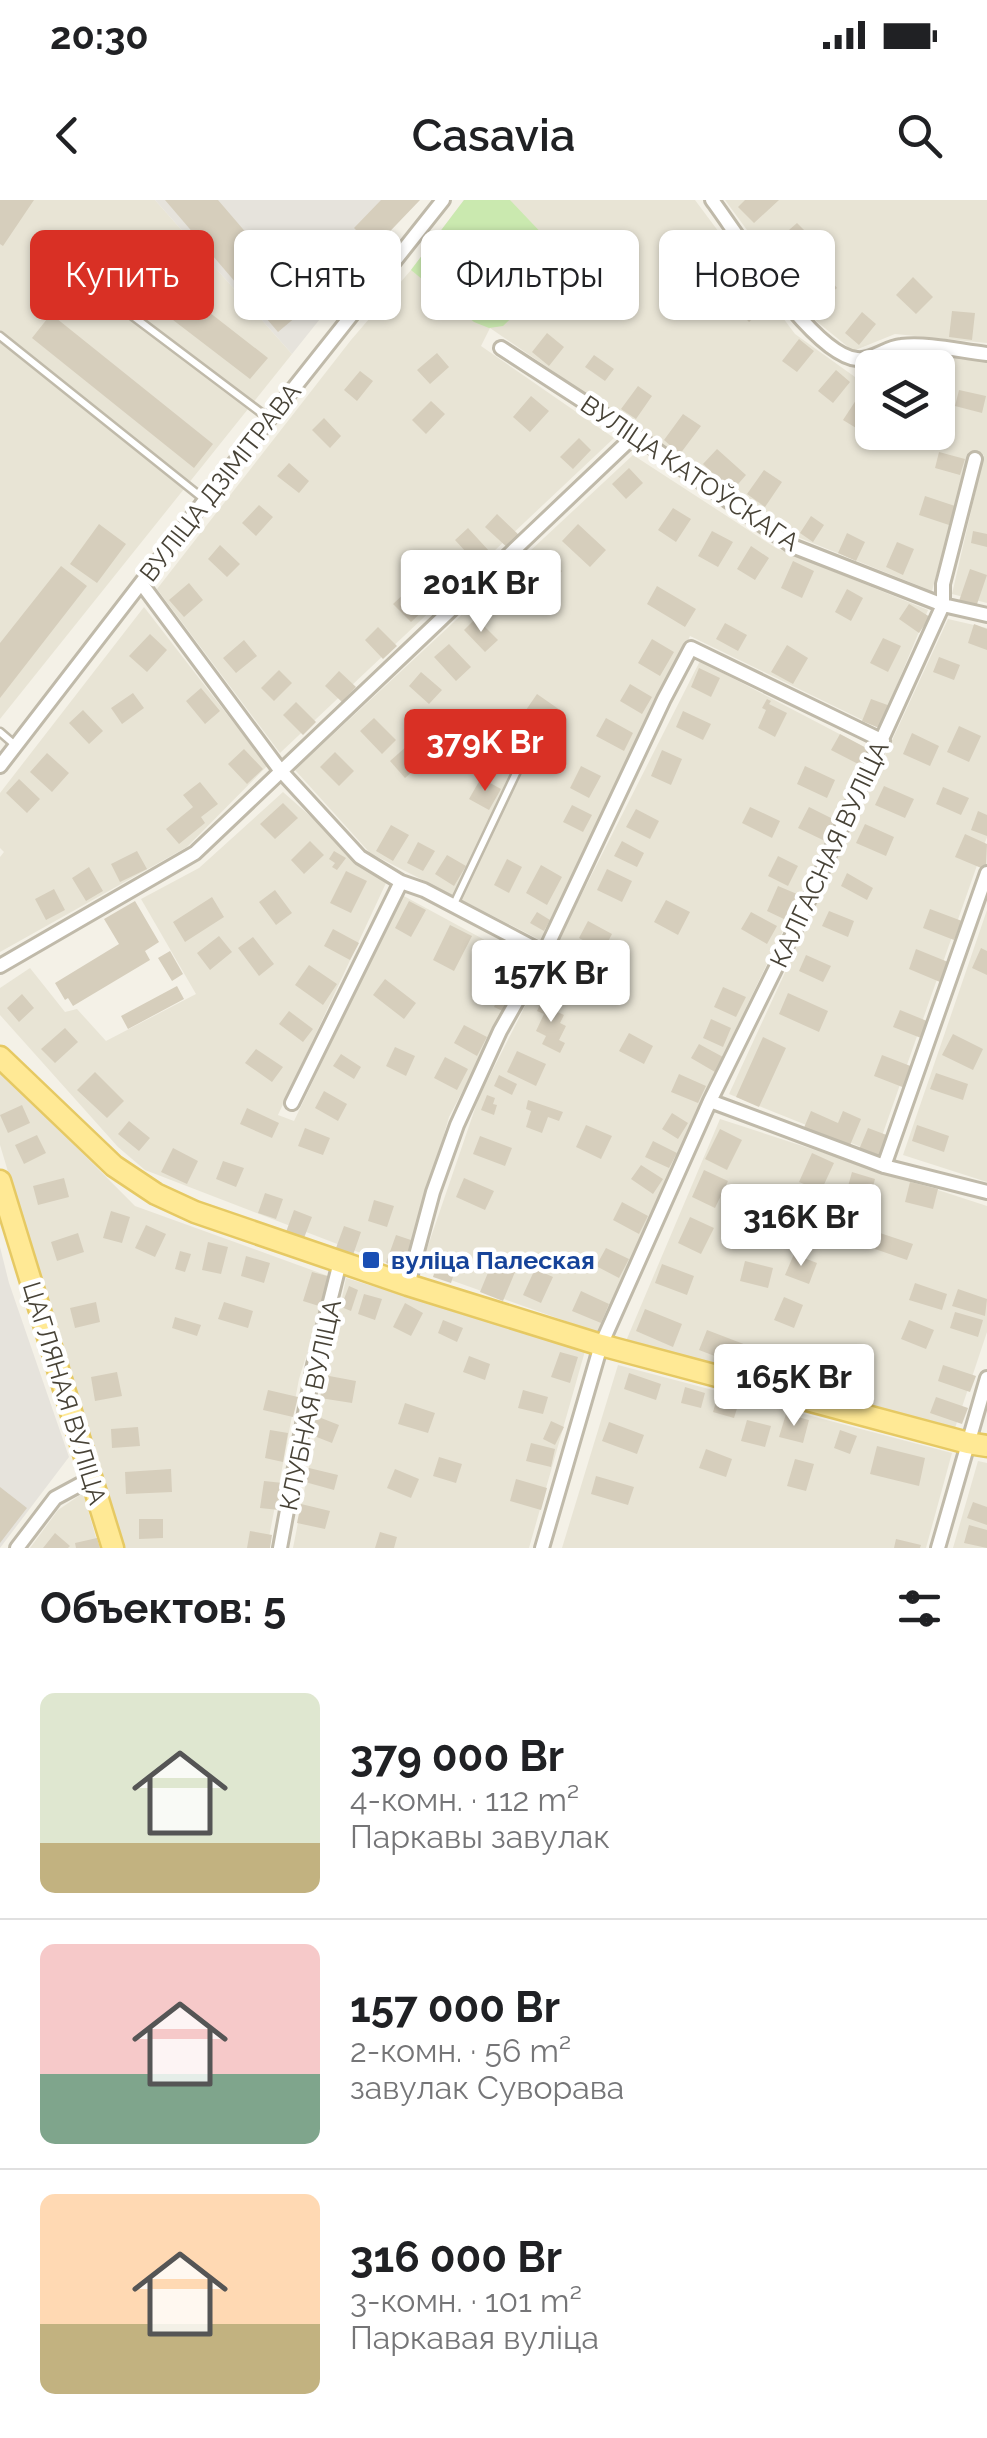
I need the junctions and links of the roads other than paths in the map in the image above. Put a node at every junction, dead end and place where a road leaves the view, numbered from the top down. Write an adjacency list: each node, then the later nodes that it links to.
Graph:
1 (443, 200): 7 (street, ВУЛІЦА ДЗІМІТРАВА)
2 (712, 200): 6 (street)
3 (139, 320): 7 (lane)
4 (0, 336): 10 (lane)
5 (502, 348): 8 (street, ВУЛІЦА КАТОЎСКАГА)
6 (987, 354)
7 (269, 419): 10 (street, ВУЛІЦА ДЗІМІТРАВА)
8 (634, 436): 12 (street, ВУЛІЦА КАТОЎСКАГА); 19 (street)
9 (976, 459): 12 (street)
10 (205, 500): 11 (street, ВУЛІЦА ДЗІМІТРАВА)
11 (141, 582): 16 (street, ВУЛІЦА ДЗІМІТРАВА); 19 (street)
12 (943, 605): 13 (street, ВУЛІЦА КАТОЎСКАГА); 15 (street, КАЛГАСНАЯ ВУЛІЦА)
13 (987, 615)
14 (0, 732): 16 (lane)
15 (883, 741): 23 (street); 26 (street, КАЛГАСНАЯ ВУЛІЦА)
16 (16, 746): 18 (street, ВУЛІЦА ДЗІМІТРАВА)
17 (527, 750): 22 (lane)
18 (0, 766)
19 (280, 770): 21 (street); 24 (street)
20 (987, 873): 28 (street)
21 (402, 882): 22 (street); 27 (street)
22 (454, 906): 23 (street)
23 (544, 953): 32 (street)
24 (0, 966)
25 (0, 1058): 31 (main road)
26 (710, 1101): 28 (street); 33 (street, КАЛГАСНАЯ ВУЛІЦА)
27 (292, 1103)
28 (884, 1166): 30 (street)
29 (0, 1181): 36 (main road, ЦАГЛЯНАЯ ВУЛІЦА)
30 (987, 1192)
31 (340, 1262): 32 (main road); 39 (street, КЛУБНАЯ ВУЛІЦА)
32 (408, 1285): 33 (main road)
33 (601, 1345): 35 (main road); 40 (street, КАЛГАСНАЯ ВУЛІЦА)
34 (987, 1378): 35 (street)
35 (978, 1445): 41 (street)
36 (92, 1478): 37 (street); 38 (main road, ЦАГЛЯНАЯ ВУЛІЦА)
37 (17, 1548)
38 (113, 1548)
39 (280, 1548)
40 (542, 1548)
41 (938, 1548)

